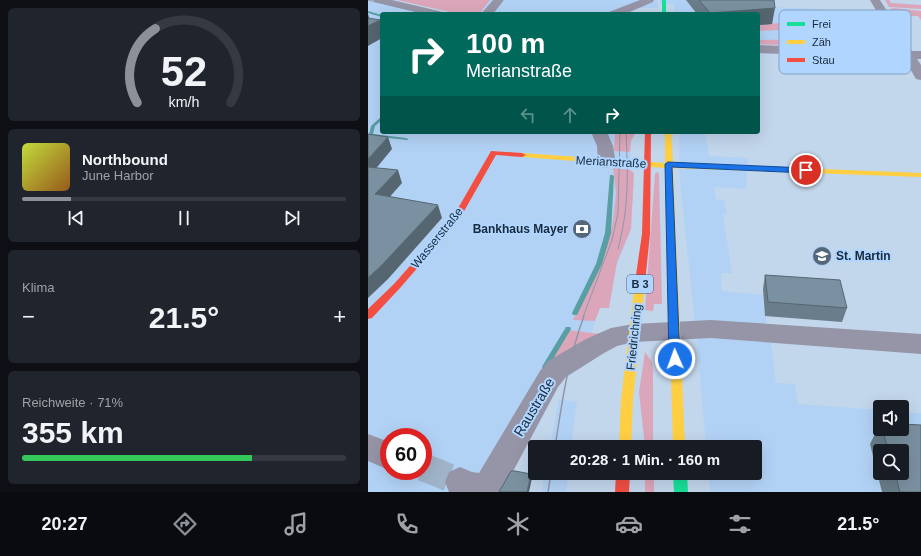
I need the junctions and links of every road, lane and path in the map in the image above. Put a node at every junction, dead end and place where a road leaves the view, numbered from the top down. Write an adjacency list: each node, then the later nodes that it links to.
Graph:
1 (378, 0): 9 (street)
2 (499, 0): 10 (street)
3 (664, 0): 12 (main road)
4 (875, 0): 7 (street)
5 (652, 2): 11 (street)
6 (368, 4): 8 (street)
7 (881, 10)
8 (400, 12)
9 (430, 12)
10 (489, 12)
11 (620, 12)
12 (664, 12)
13 (760, 49): 14 (street)
14 (779, 50)
15 (911, 54): 16 (street)
16 (921, 55)
17 (911, 59): 18 (street)
18 (921, 76)
19 (648, 134): 24 (main road, Friedrichring / B 3)
20 (668, 134): 25 (main road)
21 (602, 139): 23 (street)
22 (494, 153): 23 (main road, Merianstraße); 27 (main road, Wasserstraße)
23 (607, 163): 24 (main road, Merianstraße)
24 (648, 164): 25 (main road, Merianstraße); 29 (main road, Friedrichring / B 3)
25 (668, 164): 26 (main road, Merianstraße); 28 (main road)
26 (921, 175)
27 (368, 315)
28 (673, 330): 29 (street, Raustraße); 30 (street, Raustraße); 32 (main road)
29 (634, 333): 31 (main road, Friedrichring / B 3); 37 (street, Raustraße)
30 (921, 344)
31 (625, 440)
32 (679, 440)
33 (368, 447): 34 (street)
34 (380, 452)
35 (623, 480): 38 (main road)
36 (680, 480): 39 (main road)
37 (460, 482)
38 (622, 492)
39 (681, 492)

